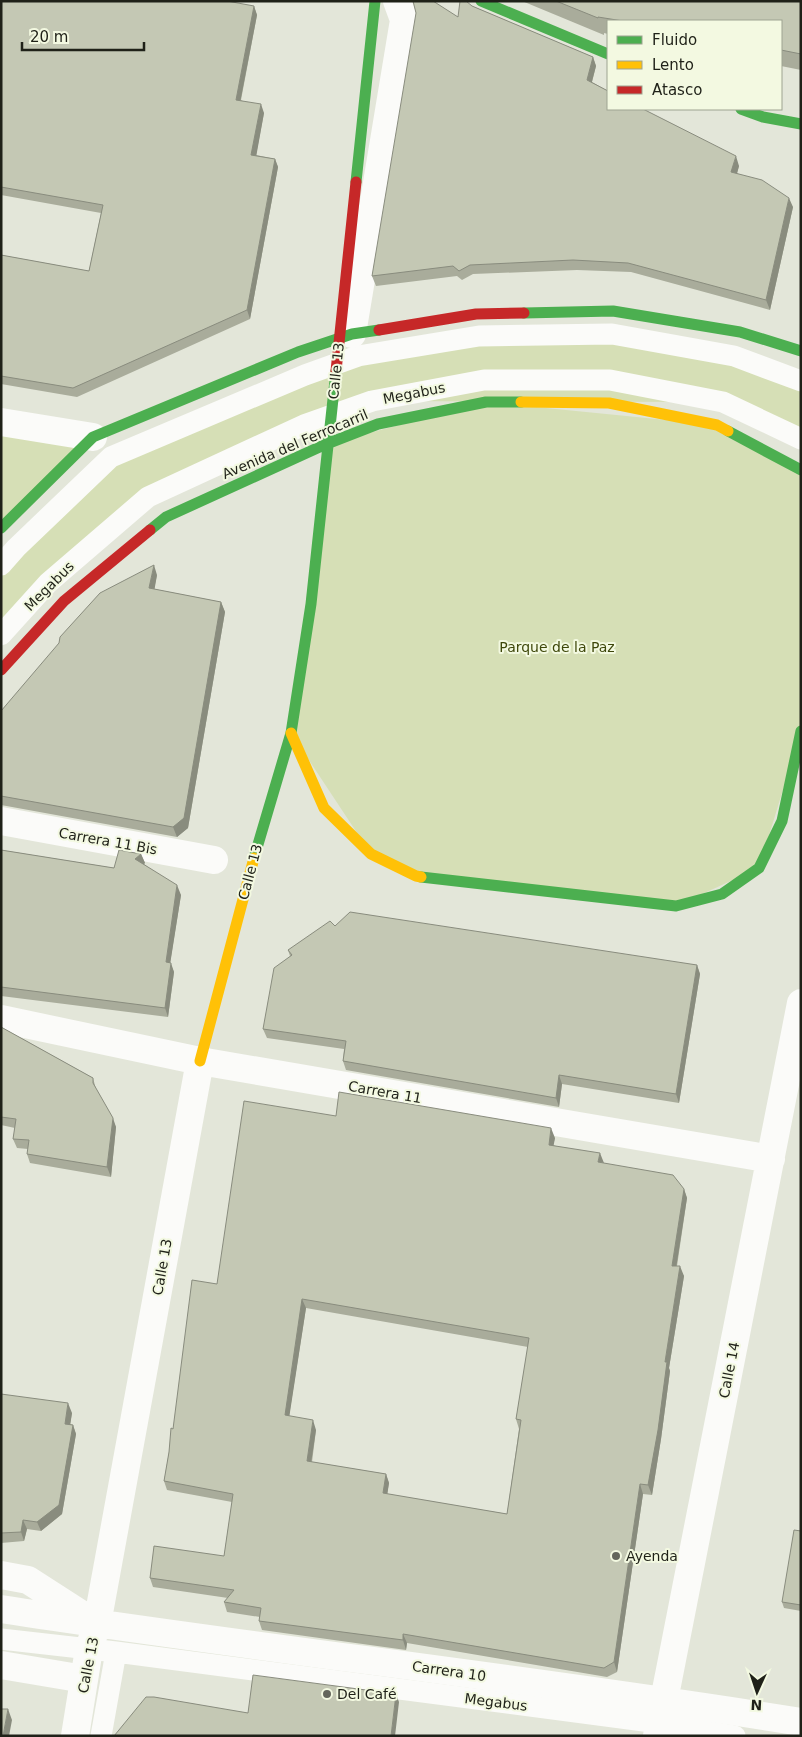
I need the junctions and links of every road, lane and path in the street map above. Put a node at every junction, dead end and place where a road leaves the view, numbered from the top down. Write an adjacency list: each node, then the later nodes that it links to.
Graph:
1 (481, 1): 3 (main road)
2 (382, 3): 6 (street, Calle 13); 18 (main road, Calle 13)
3 (607, 54)
4 (744, 110): 5 (main road)
5 (801, 124)
6 (352, 334): 7 (main road); 10 (main road)
7 (801, 352)
8 (801, 381): 14 (lane)
9 (1, 422): 10 (street)
10 (93, 438): 13 (main road)
11 (801, 439): 15 (lane, Megabus)
12 (801, 470): 16 (main road, Avenida del Ferrocarril)
13 (1, 528)
14 (1, 565)
15 (1, 635)
16 (1, 670)
17 (801, 731): 18 (main road)
18 (291, 732): 23 (main road, Calle 13)
19 (1, 821): 20 (street, Carrera 11 Bis)
20 (214, 860)
21 (801, 1003): 24 (street, Calle 14)
22 (1, 1019): 23 (street, Carrera 11)
23 (200, 1061): 24 (street, Carrera 11); 27 (street, Calle 13)
24 (771, 1158): 32 (street, Calle 14)
25 (1, 1575): 27 (street, Carrera 10)
26 (1, 1609): 27 (street, Carrera 10)
27 (93, 1637): 28 (lane); 29 (lane); 31 (street, Calle 13); 32 (street, Carrera 10)
28 (1, 1639)
29 (116, 1652): 32 (lane, Megabus); 35 (lane)
30 (1, 1665): 31 (street)
31 (84, 1679): 34 (street, Calle 13)
32 (660, 1720): 33 (street, Carrera 10); 36 (lane, Megabus)
33 (801, 1722)
34 (75, 1736)
35 (101, 1736)
36 (735, 1736)

